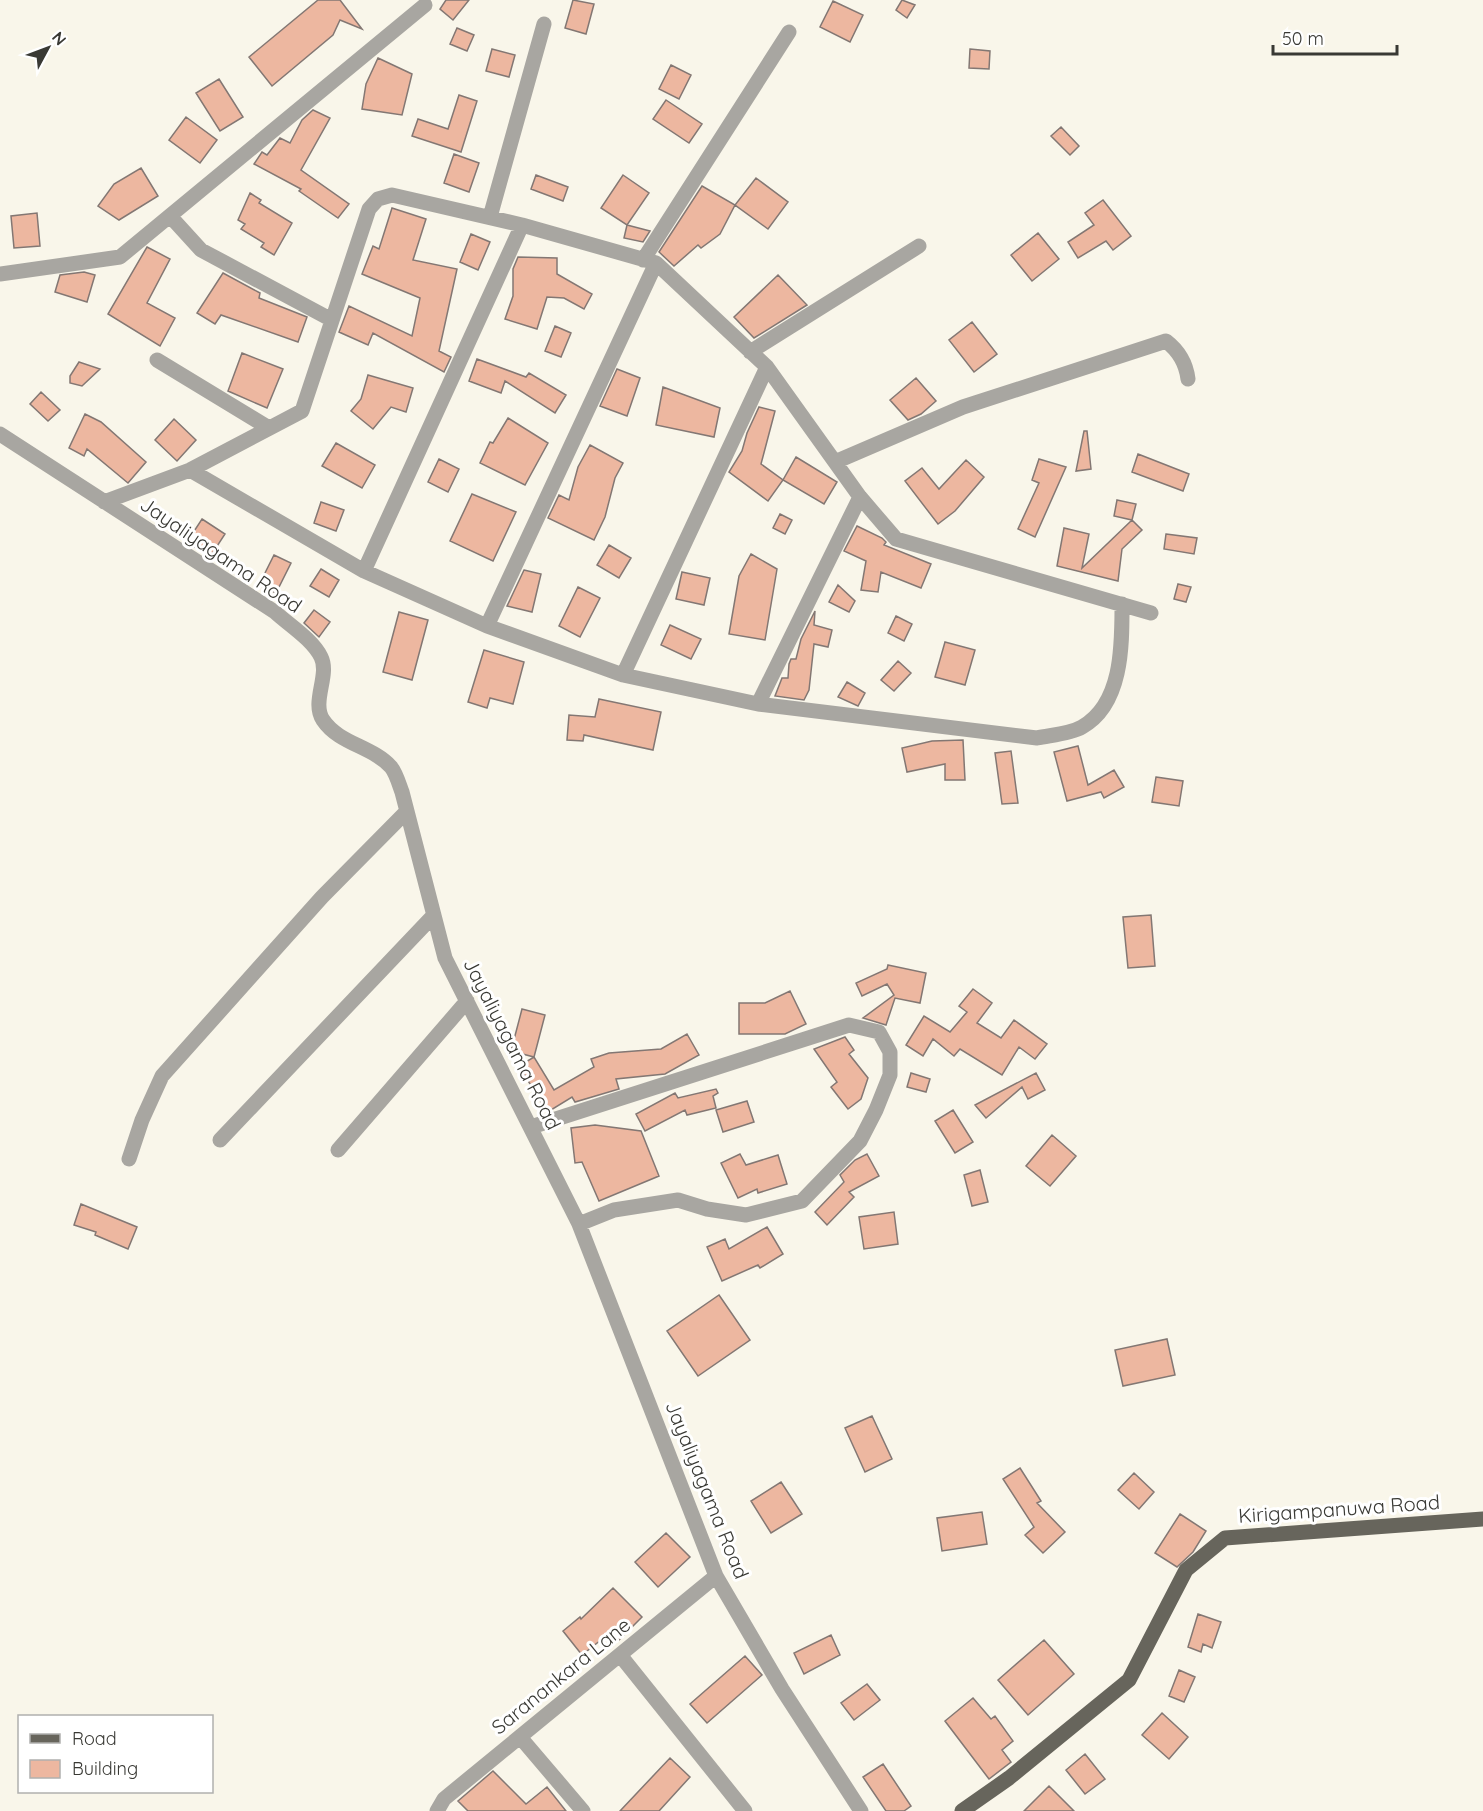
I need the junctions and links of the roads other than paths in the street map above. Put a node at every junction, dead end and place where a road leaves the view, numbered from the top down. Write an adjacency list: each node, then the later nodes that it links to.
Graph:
1 (425, 5): 4 (street)
2 (544, 24): 5 (street)
3 (789, 32): 8 (street)
4 (170, 216): 9 (street); 10 (street)
5 (490, 217): 6 (street); 10 (street)
6 (522, 225): 8 (street); 21 (street)
7 (919, 246): 11 (street)
8 (650, 261): 11 (street); 24 (street)
9 (0, 274)
10 (332, 320): 15 (street)
11 (750, 352): 13 (street)
12 (157, 360): 15 (street)
13 (767, 367): 17 (street); 25 (street)
14 (1188, 379): 17 (street)
15 (269, 428): 18 (street)
16 (0, 434): 20 (street, Jayaliyagama Road)
17 (835, 462): 19 (street)
18 (190, 470): 20 (street); 21 (street)
19 (860, 497): 22 (street); 26 (street)
20 (104, 502): 27 (street, Jayaliyagama Road)
21 (364, 571): 24 (street)
22 (1122, 604): 23 (street); 26 (street)
23 (1151, 614)
24 (487, 626): 25 (street)
25 (623, 675): 26 (street)
26 (758, 704)
27 (407, 812): 28 (street, Jayaliyagama Road); 33 (street)
28 (434, 915): 29 (street, Jayaliyagama Road); 31 (street)
29 (467, 1001): 30 (street, Jayaliyagama Road); 32 (street)
30 (531, 1127): 34 (street, Jayaliyagama Road); 34 (street)
31 (220, 1140)
32 (338, 1150)
33 (129, 1159)
34 (579, 1224): 36 (street, Jayaliyagama Road)
35 (1483, 1519): 43 (main road, Kirigampanuwa Road)
36 (716, 1576): 37 (street, Saranankara Lane); 42 (street, Jayaliyagama Road)
37 (620, 1655): 38 (street, Saranankara Lane); 41 (street)
38 (520, 1737): 39 (street, Saranankara Lane); 40 (street)
39 (437, 1811)
40 (583, 1811)
41 (745, 1811)
42 (861, 1811)
43 (963, 1811)

